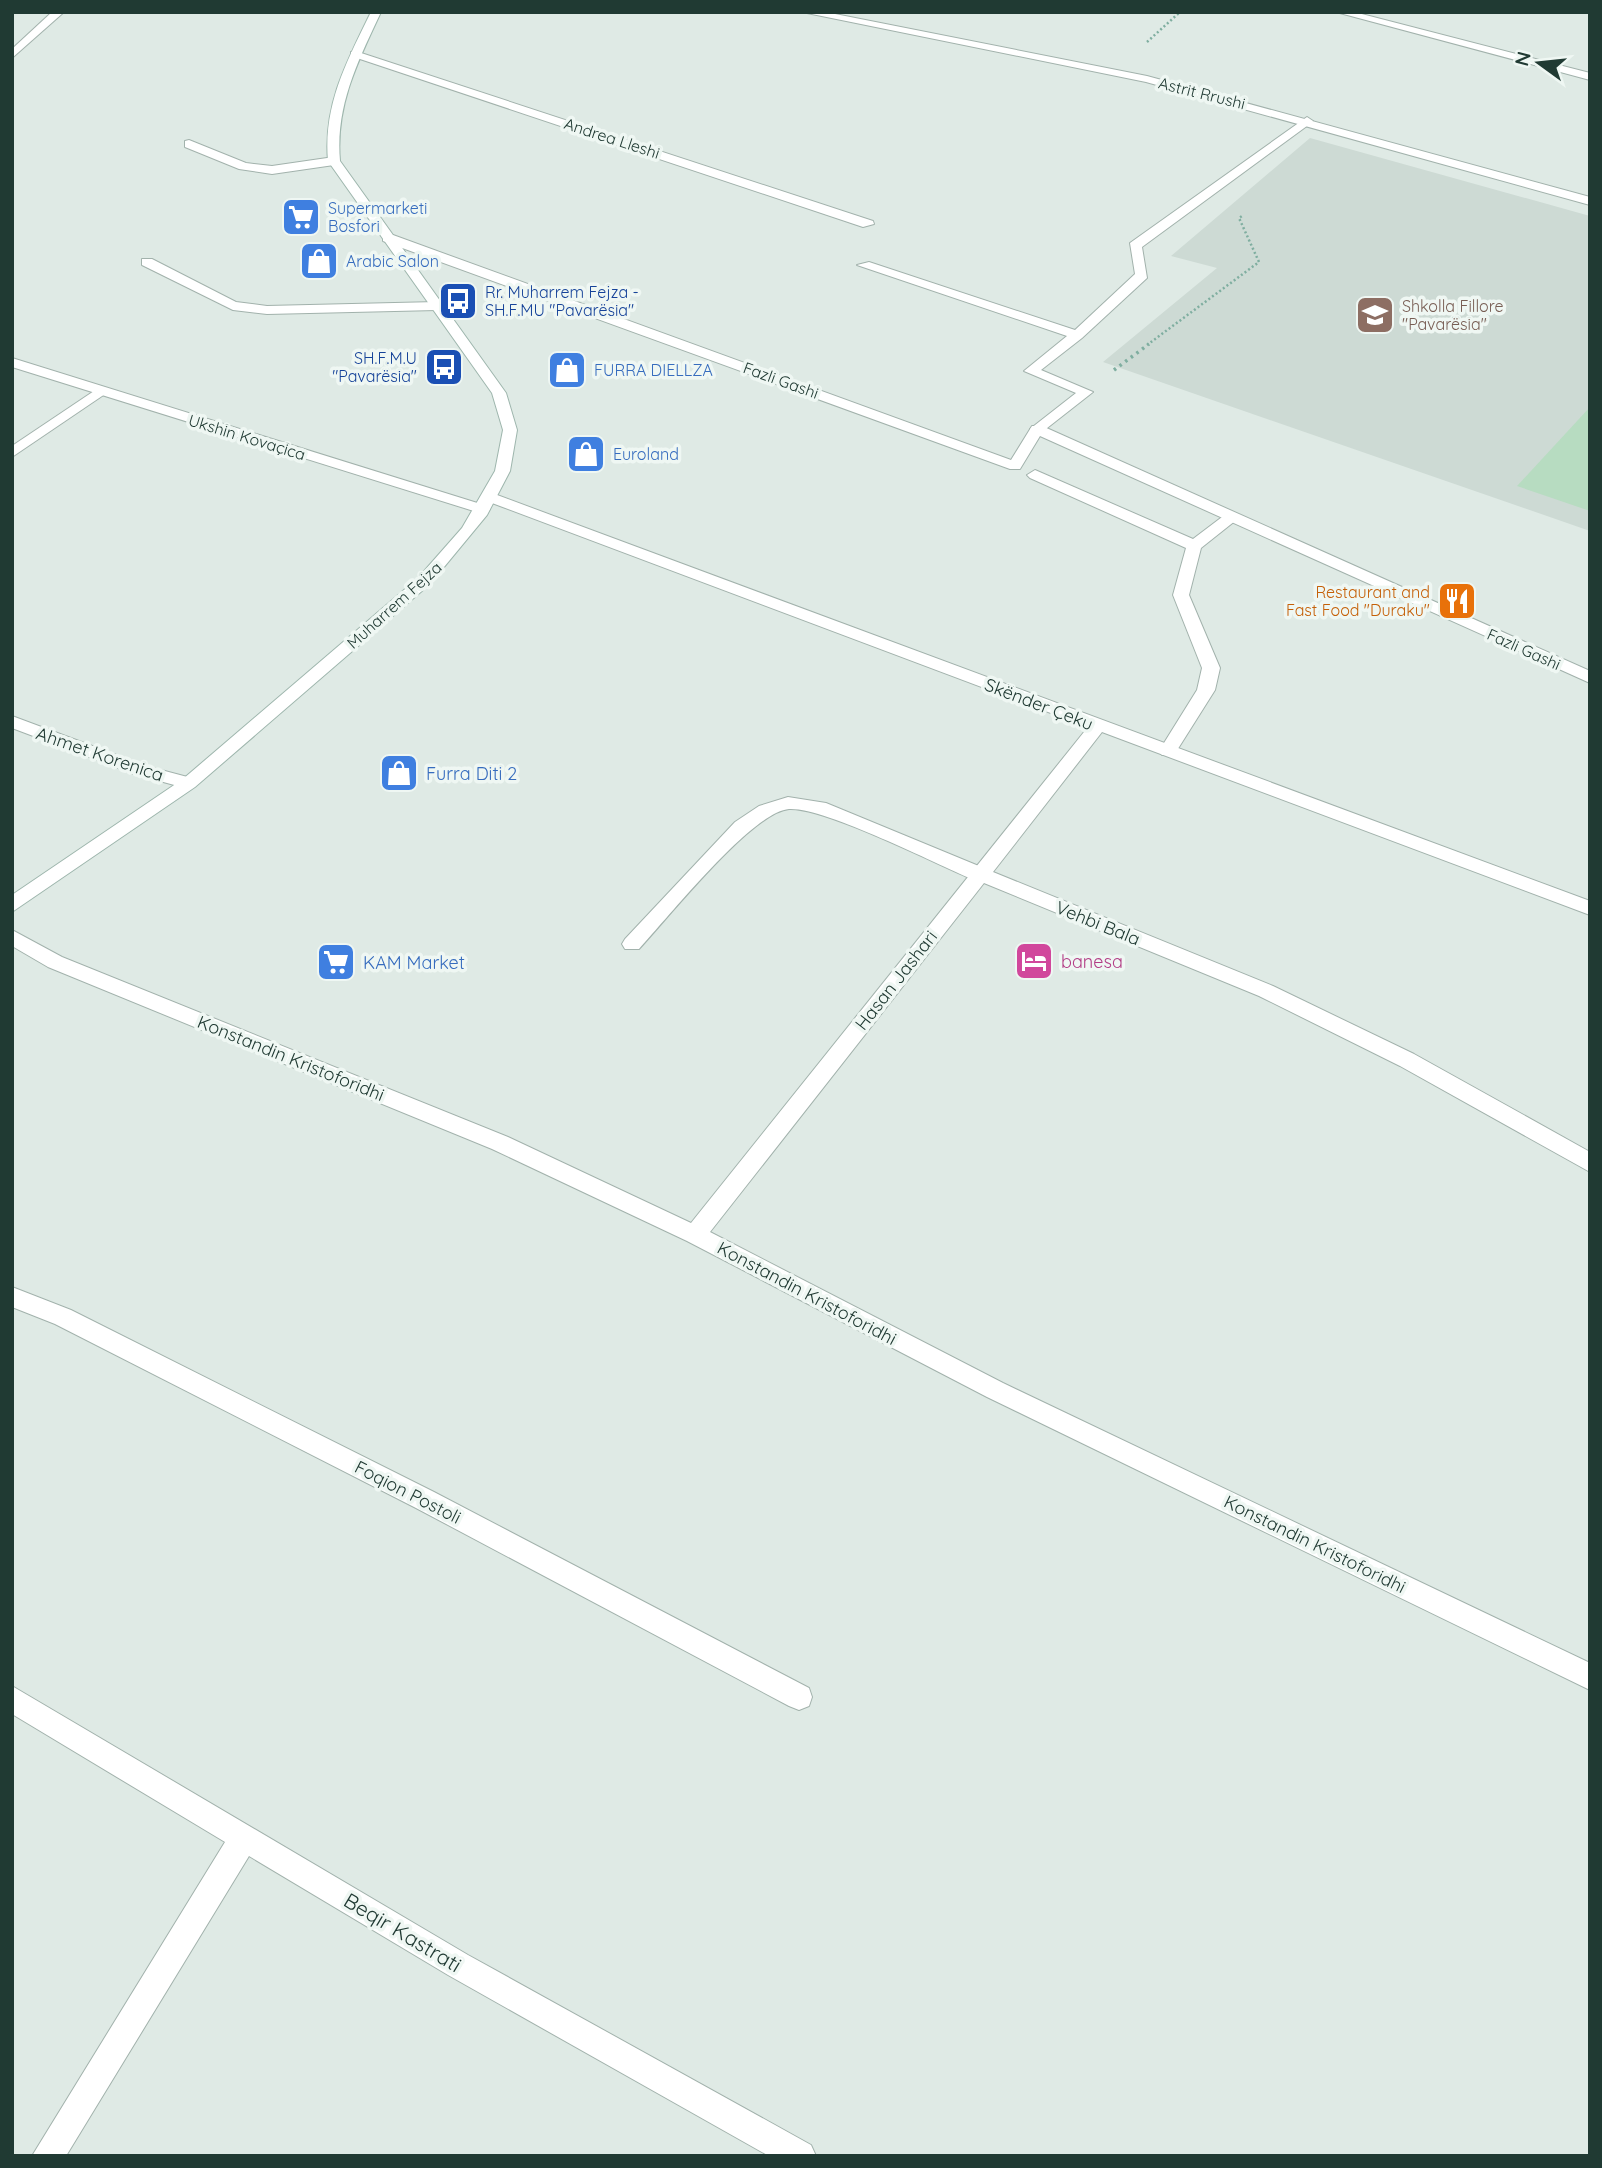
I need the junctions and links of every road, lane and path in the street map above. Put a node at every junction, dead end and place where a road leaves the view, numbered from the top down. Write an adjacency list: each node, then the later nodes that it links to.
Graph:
1 (59, 12): 8 (street)
2 (376, 12): 7 (street)
3 (807, 12): 6 (street, Astrit Rrushi)
4 (875, 12): 6 (street)
5 (1341, 12): 9 (street)
6 (854, 24): 10 (street, Astrit Rrushi)
7 (355, 54): 12 (street); 15 (street, Andrea Lleshi)
8 (12, 55)
9 (1590, 76)
10 (1307, 121): 13 (street, Astrit Rrushi); 20 (street)
11 (188, 145): 12 (street)
12 (334, 161): 16 (street, Muharrem Fejza)
13 (1590, 201)
14 (1250, 209): 23 (path)
15 (868, 223)
16 (388, 238): 19 (street, Muharrem Fejza); 24 (street, Fazli Gashi)
17 (147, 262): 19 (street)
18 (864, 265): 20 (street)
19 (437, 306): 27 (street, Muharrem Fejza)
20 (1077, 335): 23 (street)
21 (12, 362): 22 (street, Ukshin Kovaçica)
22 (100, 391): 25 (street); 27 (street, Ukshin Kovaçica)
23 (1086, 392): 24 (street, Fazli Gashi)
24 (1037, 429): 28 (street, Fazli Gashi)
25 (12, 453)
26 (1035, 475): 29 (street)
27 (486, 503): 32 (street, Skënder Çeku); 34 (street, Muharrem Fejza)
28 (1232, 517): 29 (street); 30 (street, Fazli Gashi)
29 (1194, 546): 33 (street)
30 (1590, 678)
31 (12, 722): 34 (street, Ahmet Korenica)
32 (1098, 726): 33 (street, Skënder Çeku); 35 (street, Hasan Jashari)
33 (1168, 751): 37 (street, Skënder Çeku)
34 (189, 783): 36 (street, Muharrem Fejza)
35 (979, 874): 39 (street, Vehbi Bala); 40 (street, Vehbi Bala); 41 (street, Hasan Jashari)
36 (12, 905)
37 (1590, 908)
38 (12, 937): 41 (street, Konstandin Kristoforidhi)
39 (632, 944)
40 (1590, 1163)
41 (695, 1235): 43 (street, Konstandin Kristoforidhi)
42 (12, 1297): 44 (street, Foqion Postoli)
43 (1590, 1676)
44 (799, 1697)
45 (12, 1699): 46 (street, Beqir Kastrati)
46 (244, 1838): 47 (street); 48 (street, Beqir Kastrati)
47 (48, 2156)
48 (800, 2156)

